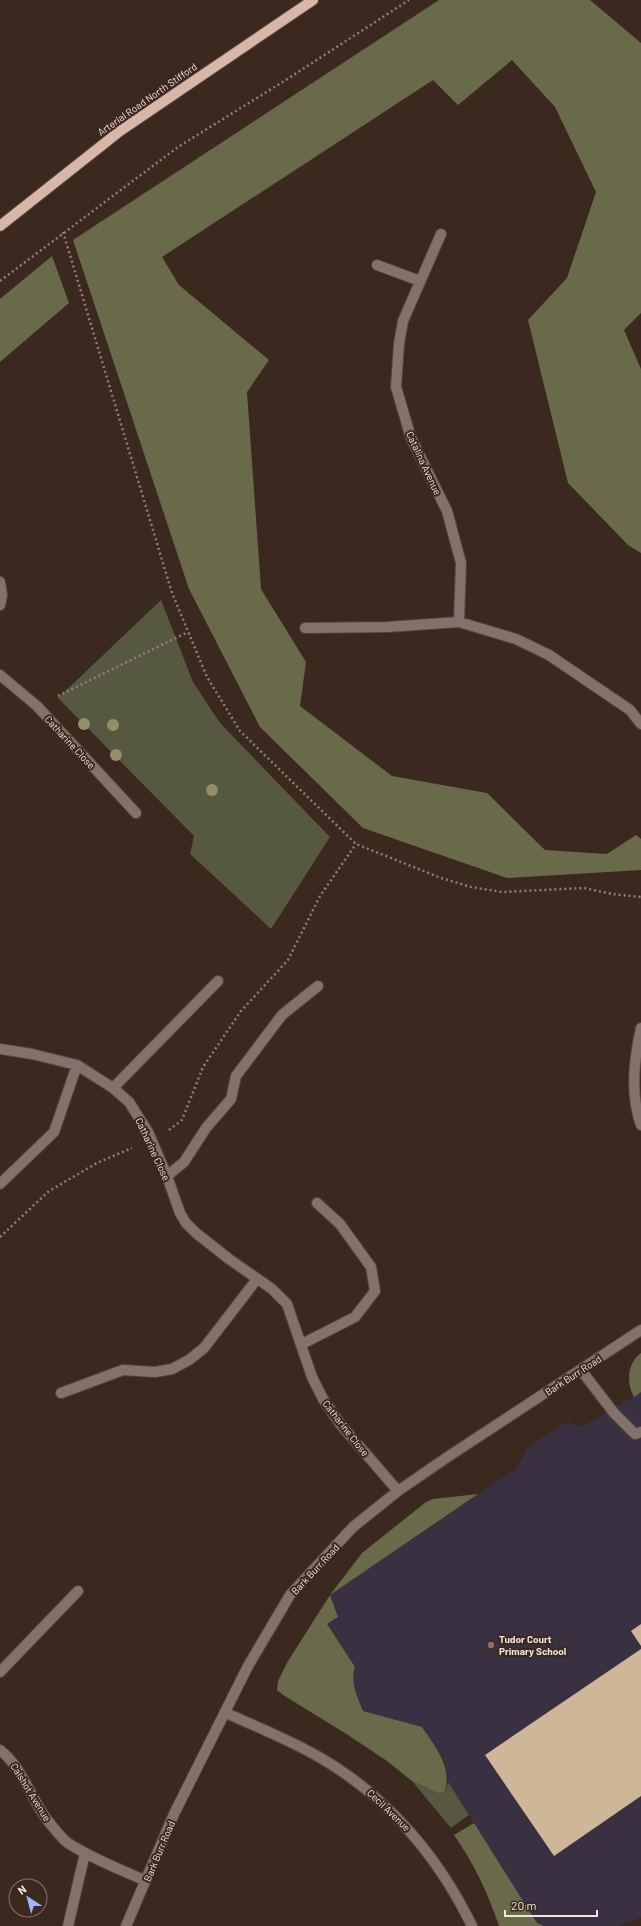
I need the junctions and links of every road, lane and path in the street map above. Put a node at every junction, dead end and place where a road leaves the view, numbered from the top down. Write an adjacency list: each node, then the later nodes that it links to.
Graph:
1 (313, 0): 3 (main road, Arterial Road North Stifford)
2 (409, 0): 4 (path)
3 (0, 226)
4 (63, 232): 7 (path); 13 (path)
5 (441, 234): 8 (street, Catalina Avenue)
6 (377, 265): 8 (street)
7 (0, 281)
8 (420, 281): 11 (street, Catalina Avenue)
9 (0, 582): 10 (street)
10 (0, 605)
11 (459, 622): 12 (street); 16 (street)
12 (306, 628)
13 (188, 632): 15 (path); 18 (path)
14 (0, 675): 15 (street, Catharine Close)
15 (37, 706): 17 (street, Catharine Close)
16 (641, 724)
17 (136, 813)
18 (356, 844): 19 (path); 27 (path)
19 (641, 897)
20 (218, 981): 25 (street)
21 (318, 986): 29 (street)
22 (641, 1028): 26 (street)
23 (0, 1049): 24 (street, Catharine Close)
24 (77, 1064): 25 (street, Catharine Close); 30 (street)
25 (113, 1088): 29 (street, Catharine Close)
26 (641, 1125)
27 (167, 1131)
28 (134, 1148): 32 (path)
29 (167, 1176): 33 (street, Catharine Close)
30 (0, 1184)
31 (317, 1203): 35 (street)
32 (0, 1237)
33 (258, 1279): 35 (street, Catharine Close); 37 (street)
34 (641, 1330): 36 (street, Bark Burr Road)
35 (302, 1344): 39 (street, Catharine Close)
36 (581, 1370): 38 (street); 39 (street, Bark Burr Road)
37 (62, 1392)
38 (641, 1432)
39 (398, 1491): 42 (street, Bark Burr Road)
40 (78, 1591): 41 (street)
41 (0, 1672)
42 (226, 1712): 45 (street, Bark Burr Road); 48 (street, Cecil Avenue)
43 (0, 1750): 44 (street, Calshot Avenue)
44 (85, 1853): 45 (street, Calshot Avenue); 46 (street)
45 (146, 1881): 47 (street, Bark Burr Road)
46 (68, 1926)
47 (126, 1926)
48 (472, 1926)

